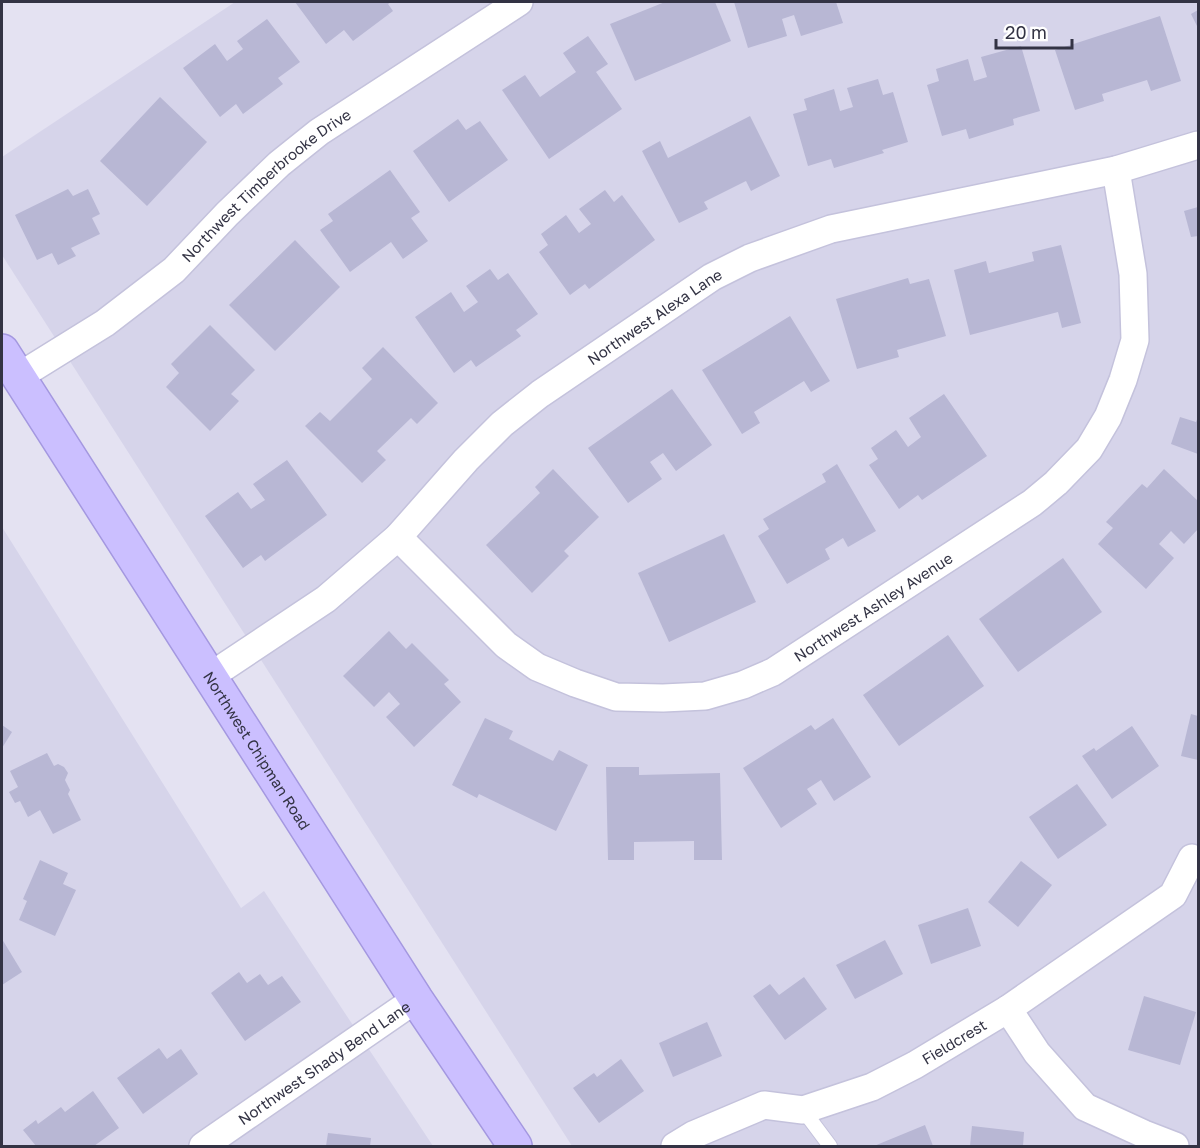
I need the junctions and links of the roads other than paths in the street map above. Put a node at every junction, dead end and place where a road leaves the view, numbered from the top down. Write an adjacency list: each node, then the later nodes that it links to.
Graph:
1 (519, 2): 4 (street, Northwest Timberbrooke Drive)
2 (1198, 145): 3 (street, Northwest Alexa Lane)
3 (1116, 170): 5 (street, Northwest Alexa Lane); 5 (street, Northwest Ashley Avenue)
4 (10, 364): 6 (main road, Northwest Chipman Road)
5 (398, 537): 6 (street, Northwest Alexa Lane)
6 (209, 677): 8 (main road, Northwest Chipman Road)
7 (1192, 858): 9 (street, Fieldcrest)
8 (416, 999): 11 (street, Northwest Shady Bend Lane); 12 (main road, Northwest Chipman Road)
9 (1008, 1009): 10 (street, Fieldcrest); 15 (street)
10 (803, 1110): 13 (street, Fieldcrest); 14 (lane)
11 (214, 1144)
12 (515, 1146)
13 (675, 1146)
14 (830, 1146)
15 (1176, 1146)

